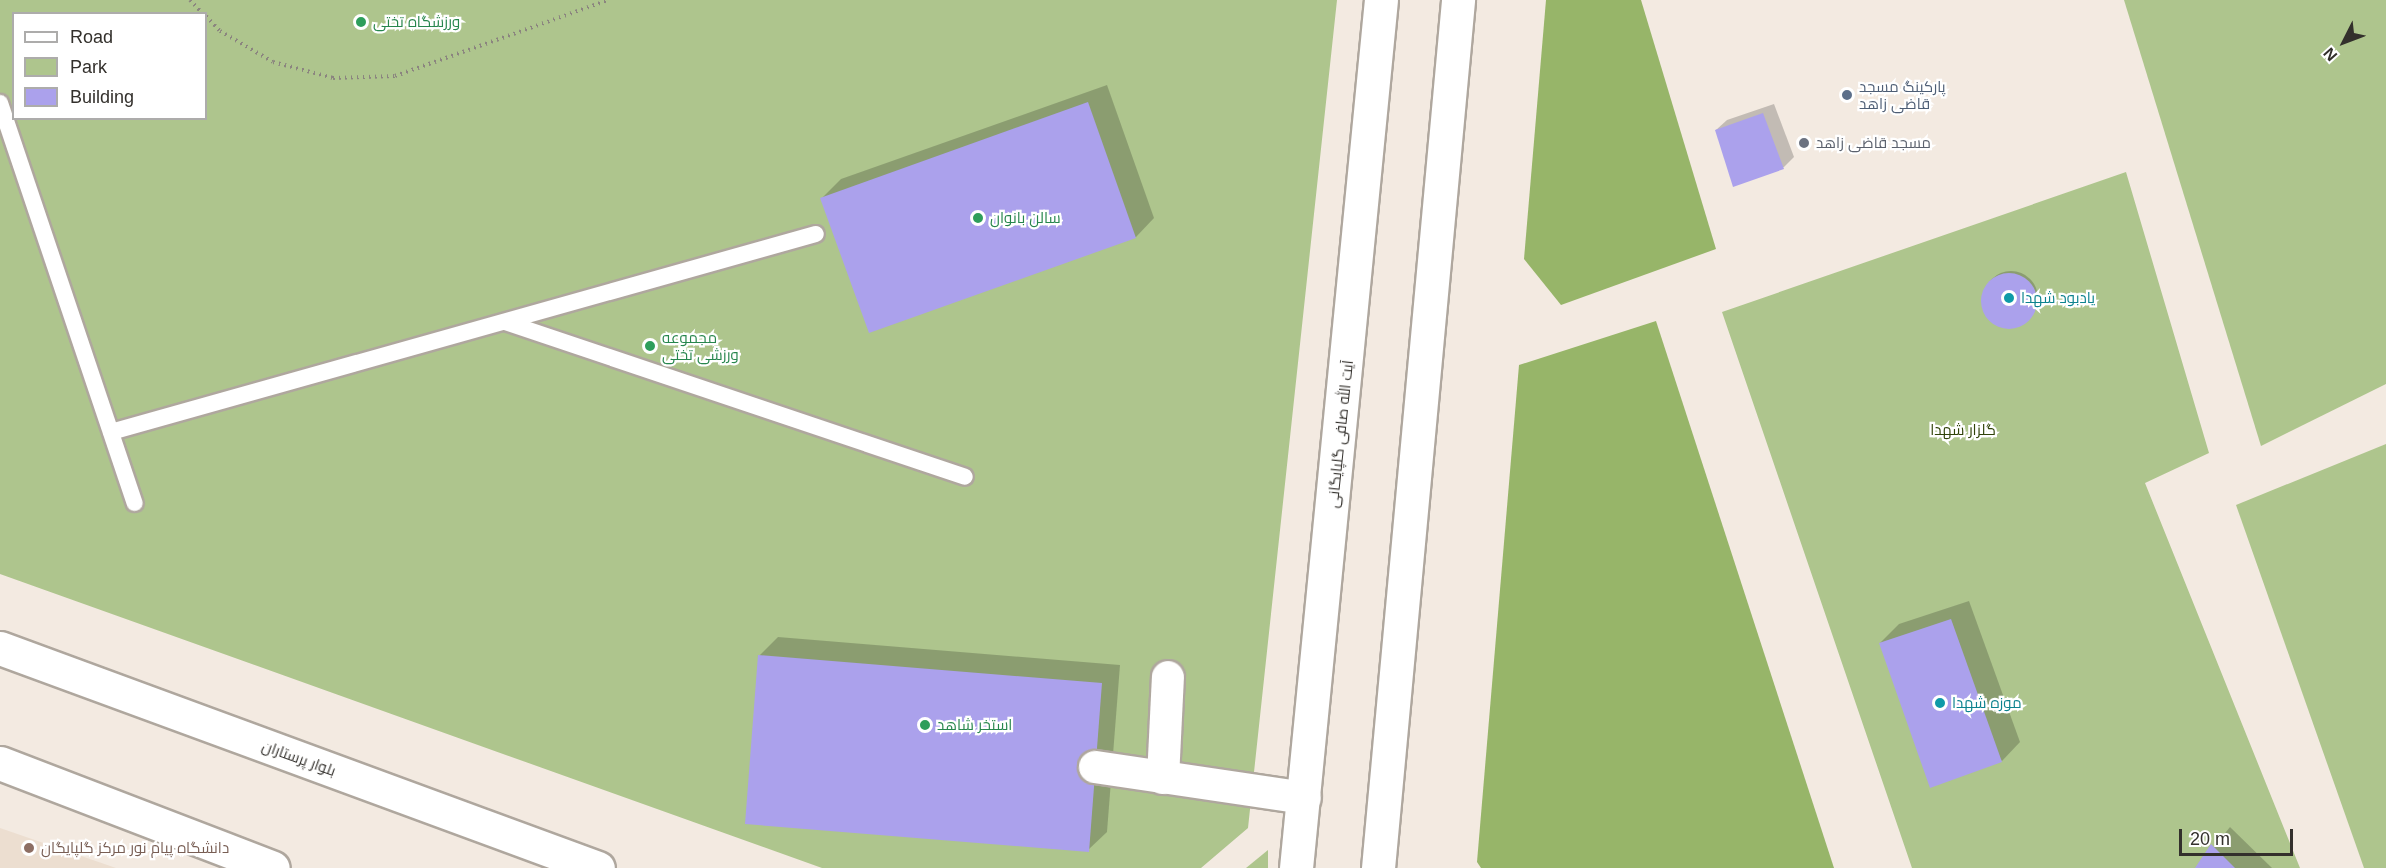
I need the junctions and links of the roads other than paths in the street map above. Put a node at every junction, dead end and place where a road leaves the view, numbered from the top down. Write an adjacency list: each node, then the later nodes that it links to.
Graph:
1 (1381, 0): 14 (main road, آیت الله صافی گلپایگانی)
2 (1458, 0): 18 (main road)
3 (0, 103): 6 (lane)
4 (816, 234): 5 (lane)
5 (505, 322): 6 (lane); 7 (lane)
6 (111, 432): 8 (lane)
7 (965, 477)
8 (135, 503)
9 (0, 648): 16 (main road, بلوار پرستاران)
10 (1168, 677): 13 (street)
11 (0, 763): 15 (main road)
12 (1095, 767): 13 (street)
13 (1162, 778): 14 (street)
14 (1305, 798): 17 (main road, آیت الله صافی گلپایگانی)
15 (273, 868)
16 (598, 868)
17 (1296, 868)
18 (1378, 868)

